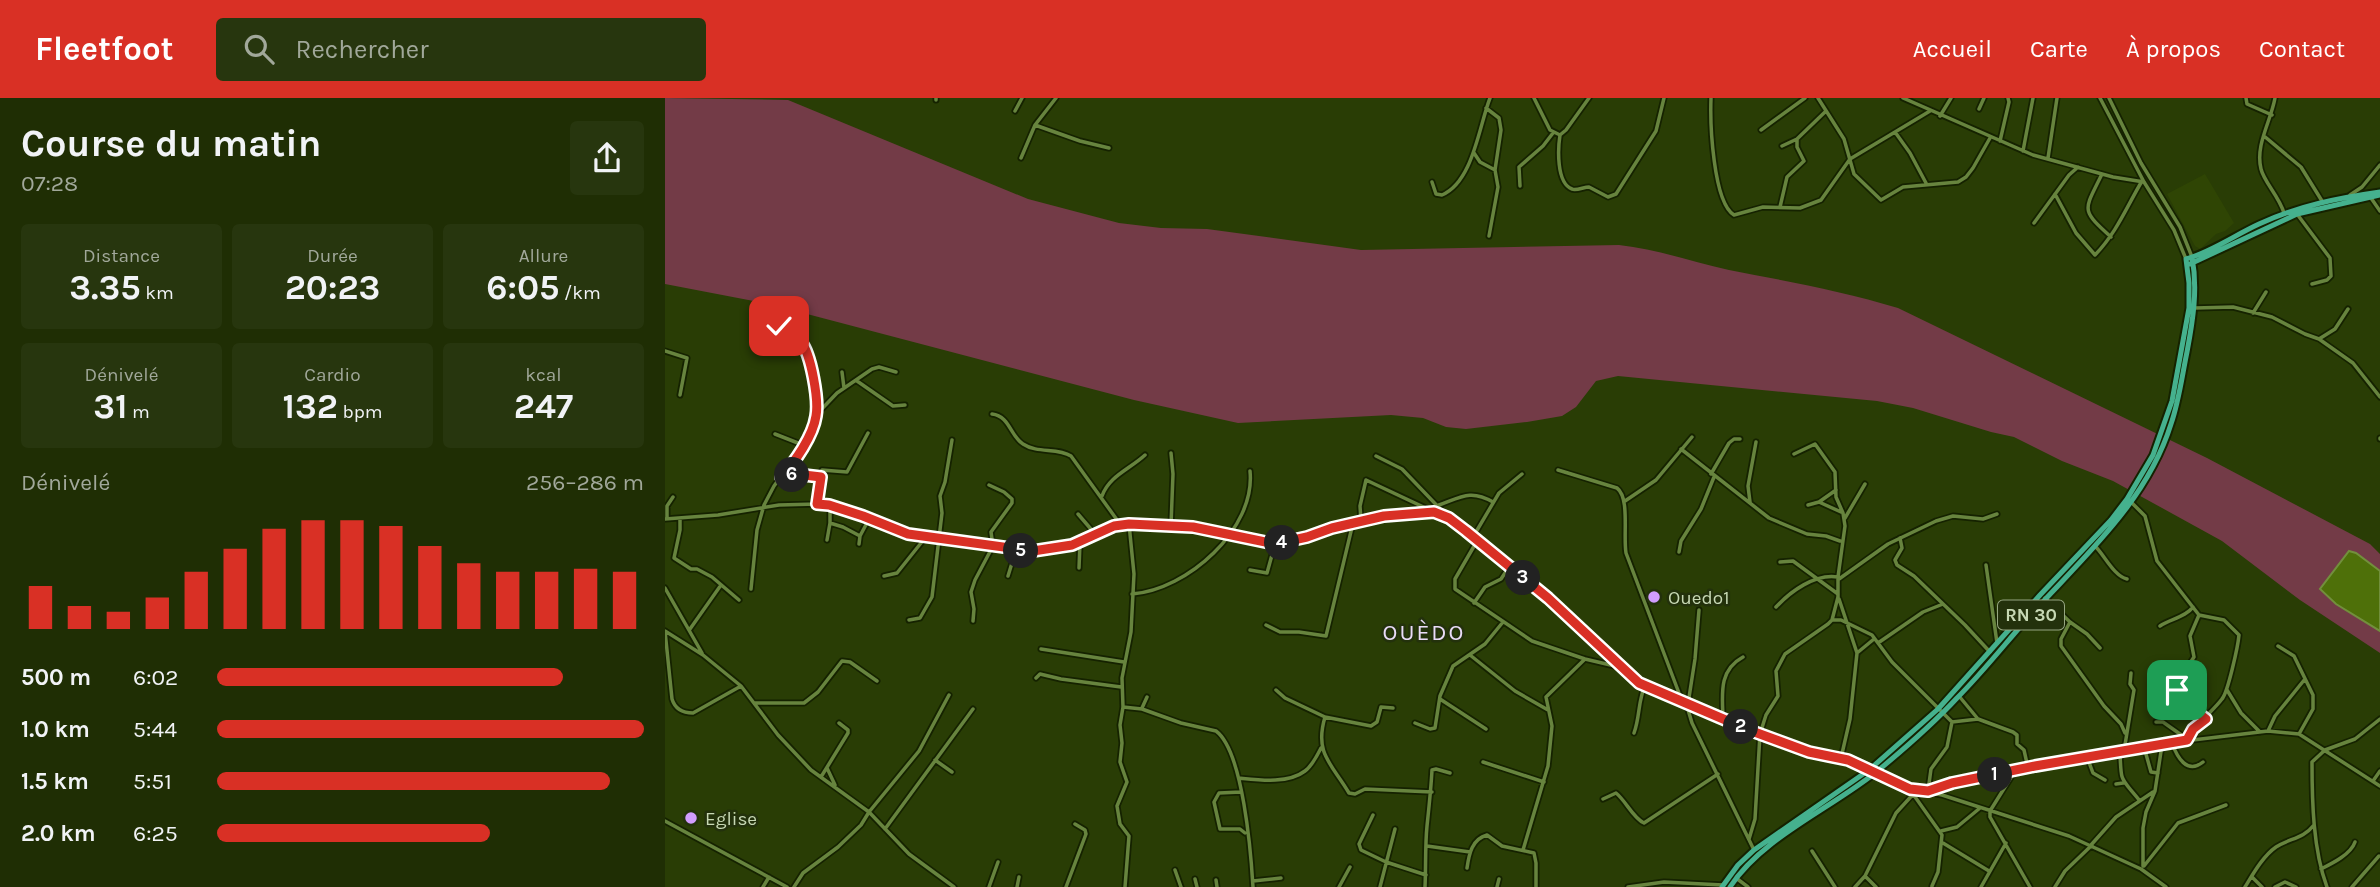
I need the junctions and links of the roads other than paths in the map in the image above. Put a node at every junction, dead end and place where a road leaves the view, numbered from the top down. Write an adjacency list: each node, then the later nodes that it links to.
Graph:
1 (1022, 98): 24 (street)
2 (1056, 98): 29 (street)
3 (1490, 98): 22 (street)
4 (1534, 98): 32 (street)
5 (1589, 98): 33 (street)
6 (1664, 98): 33 (street)
7 (1711, 98): 60 (street)
8 (1805, 98): 30 (street)
9 (1818, 98): 25 (street)
10 (1903, 98): 21 (street)
11 (1920, 98): 21 (street)
12 (1951, 98): 28 (street)
13 (1984, 98): 23 (street)
14 (2008, 98): 37 (street)
15 (2033, 98): 40 (street)
16 (2057, 98): 44 (street)
17 (2100, 98): 52 (street)
18 (2109, 98): 67 (street)
19 (2246, 98): 27 (street)
20 (2275, 98): 27 (street)
21 (1920, 105): 26 (street)
22 (1486, 108): 41 (street); 49 (street)
23 (1979, 109)
24 (1015, 111)
25 (1826, 111): 36 (street); 43 (street)
26 (1930, 111): 28 (street); 31 (street)
27 (2272, 115): 34 (street)
28 (1940, 116): 35 (street)
29 (1035, 125): 39 (street); 42 (street)
30 (1761, 130)
31 (1895, 132): 43 (street); 53 (street)
32 (1553, 133): 33 (street); 54 (street)
33 (1560, 135)
34 (2264, 136): 59 (street); 62 (street)
35 (1990, 138): 37 (street); 53 (street)
36 (1797, 139): 38 (street); 60 (street)
37 (2000, 141): 40 (street)
38 (1781, 146)
39 (1109, 148)
40 (2024, 151): 44 (street)
41 (1474, 153): 45 (street); 46 (street)
42 (1021, 158)
43 (1850, 159): 53 (street); 60 (street)
44 (2048, 159): 48 (street)
45 (1480, 162): 46 (street); 49 (street)
46 (1469, 163): 51 (street)
47 (2380, 165): 57 (street)
48 (2078, 167): 50 (street); 55 (street)
49 (1495, 170): 65 (street)
50 (2102, 174): 52 (street); 66 (street)
51 (1433, 182)
52 (2143, 182): 66 (street); 67 (street)
53 (1926, 183)
54 (1520, 186)
55 (2055, 194): 64 (street); 66 (street)
56 (2380, 194): 57 (main road); 58 (main road)
57 (2349, 196): 59 (main road)
58 (2371, 198): 61 (street); 63 (main road)
59 (2323, 202): 62 (main road)
60 (1780, 207)
61 (2380, 211)
62 (2284, 214): 67 (main road)
63 (2297, 214): 67 (main road); 68 (street)
64 (2034, 223)
65 (1489, 236)
66 (2111, 237)
67 (2189, 261): 70 (main road, RN 30 / RN 30); 186 (main road, RN 30)
68 (2312, 284)
69 (2266, 292): 72 (street)
70 (2195, 308): 72 (street); 111 (main road, RN 30 / RN 30)
71 (2348, 309): 74 (street)
72 (2253, 313): 74 (street)
73 (779, 326): 83 (street)
74 (2319, 339): 81 (street)
75 (665, 351): 80 (street)
76 (842, 372): 79 (street)
77 (896, 372): 78 (street)
78 (857, 382): 79 (street); 82 (street)
79 (844, 388): 83 (street)
80 (680, 395)
81 (2380, 397)
82 (905, 405)
83 (817, 414): 91 (street)
84 (992, 414): 107 (street)
85 (868, 433): 102 (street)
86 (775, 435): 91 (street)
87 (1692, 437): 92 (street)
88 (1740, 439): 100 (street)
89 (952, 440): 141 (street)
90 (1756, 442): 113 (street)
91 (803, 445): 101 (street)
92 (1681, 449): 100 (street); 108 (street)
93 (1171, 453): 131 (street)
94 (1794, 454): 105 (street)
95 (1145, 455): 107 (street)
96 (1376, 456): 115 (street)
97 (1558, 470): 108 (street)
98 (1250, 471): 133 (street)
99 (1522, 474): 109 (street)
100 (1712, 475): 113 (street); 148 (street)
101 (781, 477): 102 (street); 117 (street)
102 (821, 477): 112 (street)
103 (1865, 484): 126 (street)
104 (989, 485): 145 (street)
105 (1836, 490): 110 (street); 119 (street)
106 (673, 497): 124 (street)
107 (1101, 497): 132 (street)
108 (1625, 501): 211 (street)
109 (1493, 502): 115 (street); 138 (street)
110 (1819, 502): 116 (street); 119 (street)
111 (2131, 502): 146 (main road, RN 30 / RN 30); 169 (street)
112 (817, 504): 114 (street); 117 (street)
113 (1751, 504): 139 (street)
114 (829, 505): 125 (street); 128 (street)
115 (1439, 505): 123 (street)
116 (1808, 505)
117 (763, 507): 122 (street); 161 (street)
118 (1434, 512): 123 (street); 127 (street); 127 (street)
119 (1843, 513): 126 (street)
120 (1078, 514): 134 (street)
121 (1997, 514): 137 (street)
122 (680, 518): 124 (street); 159 (street)
123 (1449, 518): 138 (street)
124 (666, 519)
125 (869, 519): 135 (street); 136 (street)
126 (1844, 520): 139 (street)
127 (1361, 521): 129 (street)
128 (830, 523): 135 (street); 140 (street)
129 (1353, 523): 144 (street); 178 (street)
130 (1129, 524): 131 (street); 132 (street); 162 (street)
131 (1171, 524): 133 (street)
132 (1121, 525): 134 (street)
133 (1229, 533): 144 (street); 162 (street)
134 (1096, 535): 142 (street)
135 (860, 536): 143 (street)
136 (925, 538): 141 (street); 154 (street)
137 (1900, 538): 157 (street); 167 (street)
138 (1475, 539): 151 (street); 166 (street)
139 (1842, 539): 157 (street)
140 (827, 540)
141 (937, 540): 145 (street); 172 (street)
142 (1080, 542): 147 (street); 152 (street)
143 (859, 544)
144 (1275, 544): 153 (street)
145 (993, 546): 147 (street); 174 (street)
146 (2095, 546): 158 (street); 164 (main road, RN 30 / RN 30)
147 (1016, 550): 155 (street)
148 (1679, 552)
149 (1780, 562): 156 (street)
150 (1986, 565): 186 (street)
151 (1509, 567): 166 (street); 197 (street)
152 (1079, 568)
153 (1249, 570)
154 (884, 576)
155 (1008, 576)
156 (1818, 578): 157 (street); 163 (street); 168 (street)
157 (1838, 578): 163 (street)
158 (2127, 579)
159 (721, 585): 165 (street); 180 (street)
160 (665, 588): 180 (street)
161 (751, 589)
162 (1132, 594): 196 (street)
163 (1838, 596): 173 (street); 177 (street)
164 (2045, 598): 176 (street); 208 (main road, RN 30 / RN 30)
165 (739, 600)
166 (1474, 603): 175 (street)
167 (1943, 604): 185 (street); 190 (street)
168 (1776, 607)
169 (2193, 607): 171 (street); 179 (street)
170 (1699, 610): 211 (street)
171 (2199, 615): 206 (street); 222 (street)
172 (909, 620)
173 (1832, 620): 177 (street); 234 (street)
174 (973, 621)
175 (1503, 622): 193 (street); 195 (street)
176 (2070, 622): 188 (street); 233 (street)
177 (1848, 624): 183 (street); 191 (street)
178 (1266, 625)
179 (2160, 626)
180 (689, 630): 192 (street)
181 (665, 631): 182 (street); 184 (street)
182 (675, 637): 184 (street); 192 (street)
183 (1874, 639): 185 (street); 191 (street)
184 (665, 643): 202 (street)
185 (1878, 643): 218 (street)
186 (1997, 643): 190 (main road, RN 30)
187 (2277, 646): 200 (street)
188 (2101, 648)
189 (1041, 649): 196 (street)
190 (1990, 652): 218 (main road, RN 30)
191 (1857, 653): 244 (street)
192 (703, 655): 202 (street)
193 (1470, 655): 210 (street); 217 (street)
194 (1743, 657): 220 (street)
195 (1585, 659): 197 (street); 217 (street)
196 (1124, 662): 203 (street)
197 (1621, 667): 204 (street)
198 (2131, 673): 233 (street)
199 (1036, 678): 203 (street)
200 (2305, 679): 231 (street); 235 (street)
201 (877, 681): 212 (street)
202 (741, 686): 212 (street)
203 (1121, 687): 213 (street)
204 (1645, 687): 211 (street); 232 (street)
205 (1276, 690): 219 (street)
206 (2227, 691): 222 (street); 230 (street)
207 (949, 695): 277 (street)
208 (1959, 696): 218 (main road, RN 30 / RN 30); 221 (street)
209 (1147, 697): 216 (street)
210 (1440, 699): 227 (street); 228 (street)
211 (1685, 702): 220 (street); 256 (street)
212 (754, 703): 257 (street)
213 (1123, 708): 216 (street); 325 (street)
214 (1393, 708): 219 (street)
215 (973, 709): 245 (street)
216 (1142, 709): 258 (street)
217 (1550, 711): 261 (street)
218 (1941, 711): 224 (street); 250 (main road, RN 30)
219 (1325, 718): 239 (street)
220 (1723, 718): 234 (street)
221 (1979, 719): 224 (street); 249 (street)
222 (2206, 719): 236 (street)
223 (2380, 719): 241 (street)
224 (1952, 722): 267 (street)
225 (2156, 722): 229 (street)
226 (839, 723): 248 (street)
227 (1415, 723)
228 (1486, 729)
229 (2172, 729): 236 (street); 237 (street)
230 (2260, 732): 231 (street); 236 (street)
231 (2268, 732): 235 (street)
232 (1635, 733)
233 (2125, 733): 242 (street)
234 (1760, 734): 244 (street); 286 (street)
235 (2298, 734): 241 (street)
236 (2187, 740): 237 (street)
237 (2174, 742): 238 (street); 247 (street)
238 (2162, 745): 240 (street); 255 (street)
239 (1321, 747): 258 (street); 270 (street)
240 (2144, 747): 242 (street); 255 (street)
241 (2325, 750): 260 (street); 281 (street)
242 (2122, 752): 243 (street); 262 (street)
243 (2087, 757): 249 (street); 259 (street)
244 (1841, 758): 250 (street)
245 (936, 761): 253 (street); 282 (street)
246 (1483, 762): 261 (street)
247 (2203, 762)
248 (827, 768): 257 (street); 265 (street)
249 (2028, 768): 251 (street)
250 (1872, 771): 266 (street); 293 (main road, RN 30); 311 (main road, RN 30)
251 (2015, 771): 267 (street); 276 (street)
252 (2380, 771): 260 (street)
253 (952, 772)
254 (1450, 773): 270 (street)
255 (2158, 773): 268 (street)
256 (1718, 775): 272 (street); 286 (street)
257 (821, 777): 265 (street)
258 (1239, 778): 269 (street)
259 (2105, 780)
260 (2373, 781): 264 (street)
261 (1543, 782): 292 (street)
262 (2123, 783): 263 (street); 273 (street)
263 (2116, 784)
264 (2380, 786)
265 (836, 788): 277 (street)
266 (1917, 790): 267 (street); 271 (street)
267 (1928, 791): 275 (street)
268 (2155, 791): 273 (street); 301 (street)
269 (1242, 792): 285 (street); 285 (street)
270 (1432, 793): 291 (street)
271 (1913, 794): 284 (street); 306 (street)
272 (1603, 799)
273 (2140, 801): 290 (street)
274 (2226, 805): 301 (street)
275 (1980, 808): 276 (street); 284 (street)
276 (1990, 811): 289 (street); 290 (street)
277 (869, 812): 282 (street); 320 (street)
278 (1373, 815): 298 (street)
279 (665, 821): 307 (street)
280 (1075, 824): 324 (street)
281 (2314, 825): 302 (street); 309 (street)
282 (885, 829): 321 (street)
283 (1395, 829): 298 (street)
284 (1941, 831): 287 (street)
285 (1247, 834): 315 (street)
286 (1749, 839): 293 (street)
287 (1942, 842): 304 (street); 317 (street)
288 (2355, 842): 302 (street)
289 (2006, 843): 304 (street); 341 (street)
290 (2091, 845): 301 (street); 342 (street)
291 (1427, 846): 295 (street); 305 (street)
292 (1523, 850): 295 (street); 334 (street)
293 (1754, 850): 316 (main road, RN 30)
294 (1812, 851): 337 (street)
295 (1469, 852): 300 (street)
296 (2379, 856): 349 (street)
297 (998, 862): 322 (street)
298 (1386, 862): 305 (street); 331 (street)
299 (1350, 867): 330 (street)
300 (1467, 868)
301 (2142, 868): 343 (street)
302 (2321, 869): 348 (street)
303 (1175, 870): 326 (street)
304 (1989, 871): 340 (street)
305 (1426, 875): 332 (street)
306 (1865, 876): 338 (street); 339 (street)
307 (769, 877): 318 (street); 319 (street)
308 (1019, 877): 323 (street)
309 (2252, 877): 344 (street); 345 (street)
310 (1281, 878): 315 (street)
311 (1736, 878): 316 (main road, RN 30); 336 (street)
312 (1195, 879): 327 (street)
313 (1499, 879): 333 (street)
314 (1216, 880): 328 (street)
315 (1253, 881): 329 (street)
316 (1725, 886): 335 (street)
317 (1932, 886)
318 (763, 887)
319 (787, 887)
320 (795, 887)
321 (954, 887)
322 (989, 887)
323 (1017, 887)
324 (1066, 887)
325 (1125, 887)
326 (1181, 887)
327 (1197, 887)
328 (1217, 887)
329 (1253, 887)
330 (1339, 887)
331 (1380, 887)
332 (1425, 887)
333 (1497, 887)
334 (1536, 887)
335 (1628, 887)
336 (1748, 887)
337 (1835, 887)
338 (1855, 887)
339 (1876, 887)
340 (1981, 887)
341 (2030, 887)
342 (2055, 887)
343 (2166, 887)
344 (2245, 887)
345 (2262, 887)
346 (2276, 887): 347 (street)
347 (2296, 887)
348 (2326, 887)
349 (2352, 887)

